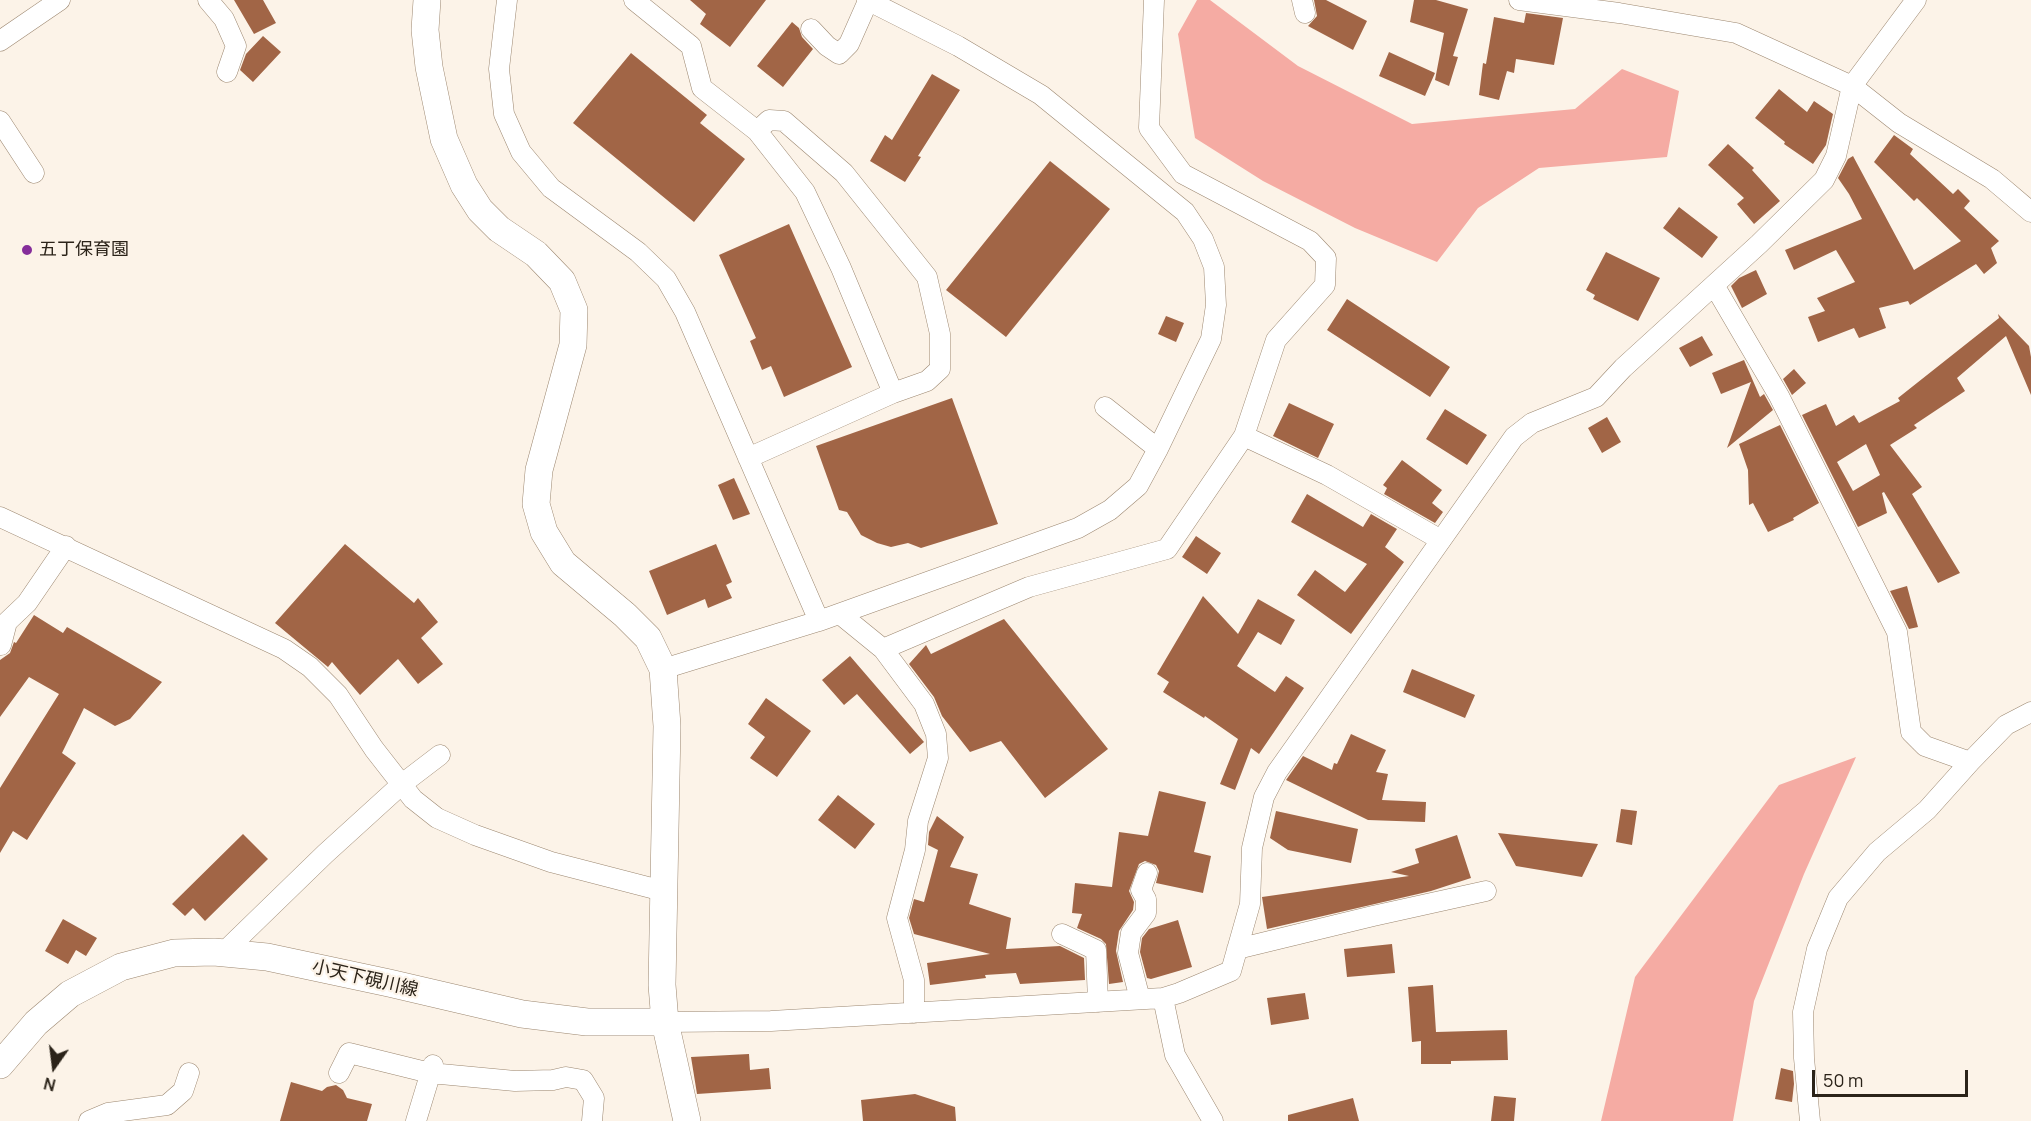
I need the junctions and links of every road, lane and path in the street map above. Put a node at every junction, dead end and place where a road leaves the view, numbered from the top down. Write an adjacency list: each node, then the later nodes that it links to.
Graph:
1 (60, 0): 11 (street)
2 (208, 0): 12 (street)
3 (427, 0): 31 (street)
4 (507, 0): 23 (street)
5 (634, 0): 15 (street)
6 (868, 0): 10 (street); 22 (street)
7 (1154, 0): 21 (street)
8 (1519, 0): 13 (street)
9 (1916, 0): 13 (street)
10 (811, 29)
11 (0, 41)
12 (227, 72)
13 (1852, 86): 17 (street); 18 (street)
14 (0, 121): 16 (street)
15 (757, 131): 19 (street); 19 (street)
16 (34, 173)
17 (2031, 212)
18 (1714, 285): 25 (street); 34 (street)
19 (893, 393): 23 (street)
20 (1105, 407): 22 (street)
21 (1244, 436): 25 (street); 30 (street)
22 (1158, 449): 27 (street)
23 (748, 458): 28 (street)
24 (0, 517): 26 (street)
25 (1441, 540): 40 (street)
26 (66, 546): 29 (street); 35 (street)
27 (840, 614): 28 (street); 30 (street)
28 (819, 621): 31 (street)
29 (2, 645)
30 (883, 649): 45 (street)
31 (663, 669): 37 (street)
32 (2031, 712): 34 (street)
33 (440, 756): 35 (street)
34 (1970, 762): 56 (street)
35 (402, 784): 37 (street); 41 (street)
36 (1147, 873): 43 (street)
37 (663, 891): 46 (street)
38 (1486, 891): 40 (street)
39 (1062, 934): 44 (street)
40 (1237, 949): 42 (street)
41 (223, 953): 46 (street, 小天下硯川線); 47 (street, 小天下硯川線)
42 (1162, 998): 43 (street); 55 (street)
43 (1140, 999): 44 (street)
44 (1098, 1002): 45 (street)
45 (914, 1013): 46 (street)
46 (665, 1022): 54 (street)
47 (0, 1065)
48 (431, 1069): 50 (street); 52 (street); 53 (street)
49 (189, 1073): 51 (street)
50 (339, 1073)
51 (89, 1121)
52 (416, 1121)
53 (592, 1121)
54 (687, 1121)
55 (1213, 1121)
56 (1809, 1121)

